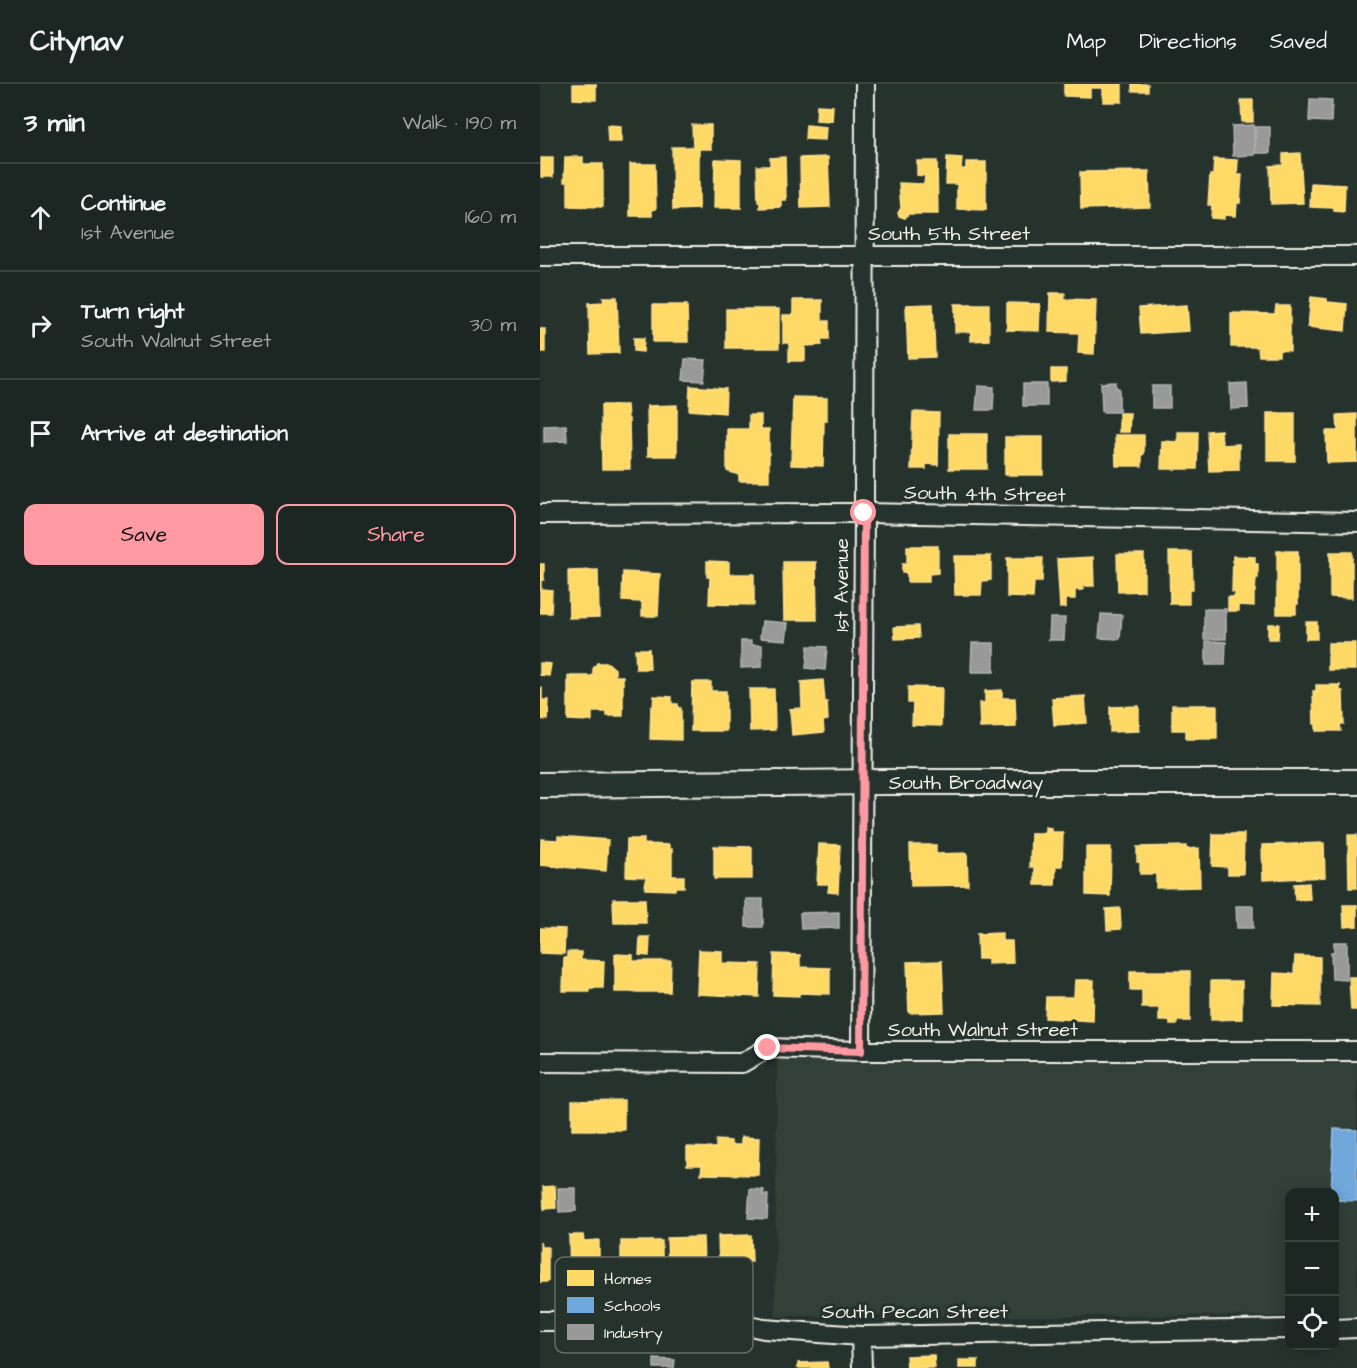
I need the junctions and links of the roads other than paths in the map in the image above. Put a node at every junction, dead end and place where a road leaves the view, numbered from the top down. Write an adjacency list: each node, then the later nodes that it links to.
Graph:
1 (865, 84): 3 (street, 1st Avenue)
2 (540, 256): 3 (street, South 5th Street)
3 (863, 256): 4 (street, South 5th Street); 5 (street, 1st Avenue)
4 (1357, 256)
5 (864, 513): 6 (street, South 4th Street); 7 (street, South 4th Street); 8 (street, 1st Avenue)
6 (540, 514)
7 (1357, 522)
8 (862, 782): 9 (street, South Broadway); 10 (street, South Broadway); 11 (street, 1st Avenue)
9 (1357, 782)
10 (540, 785)
11 (861, 1051): 12 (street, South Walnut Street); 13 (street, South Walnut Street)
12 (1357, 1052)
13 (540, 1062)
14 (540, 1321): 15 (street, South Pecan Street)
15 (555, 1321)
16 (753, 1327): 20 (street, South Pecan Street)
17 (1357, 1328): 19 (street)
18 (1285, 1329): 20 (street, South Pecan Street)
19 (1339, 1329)
20 (861, 1336): 21 (street)
21 (862, 1368)

